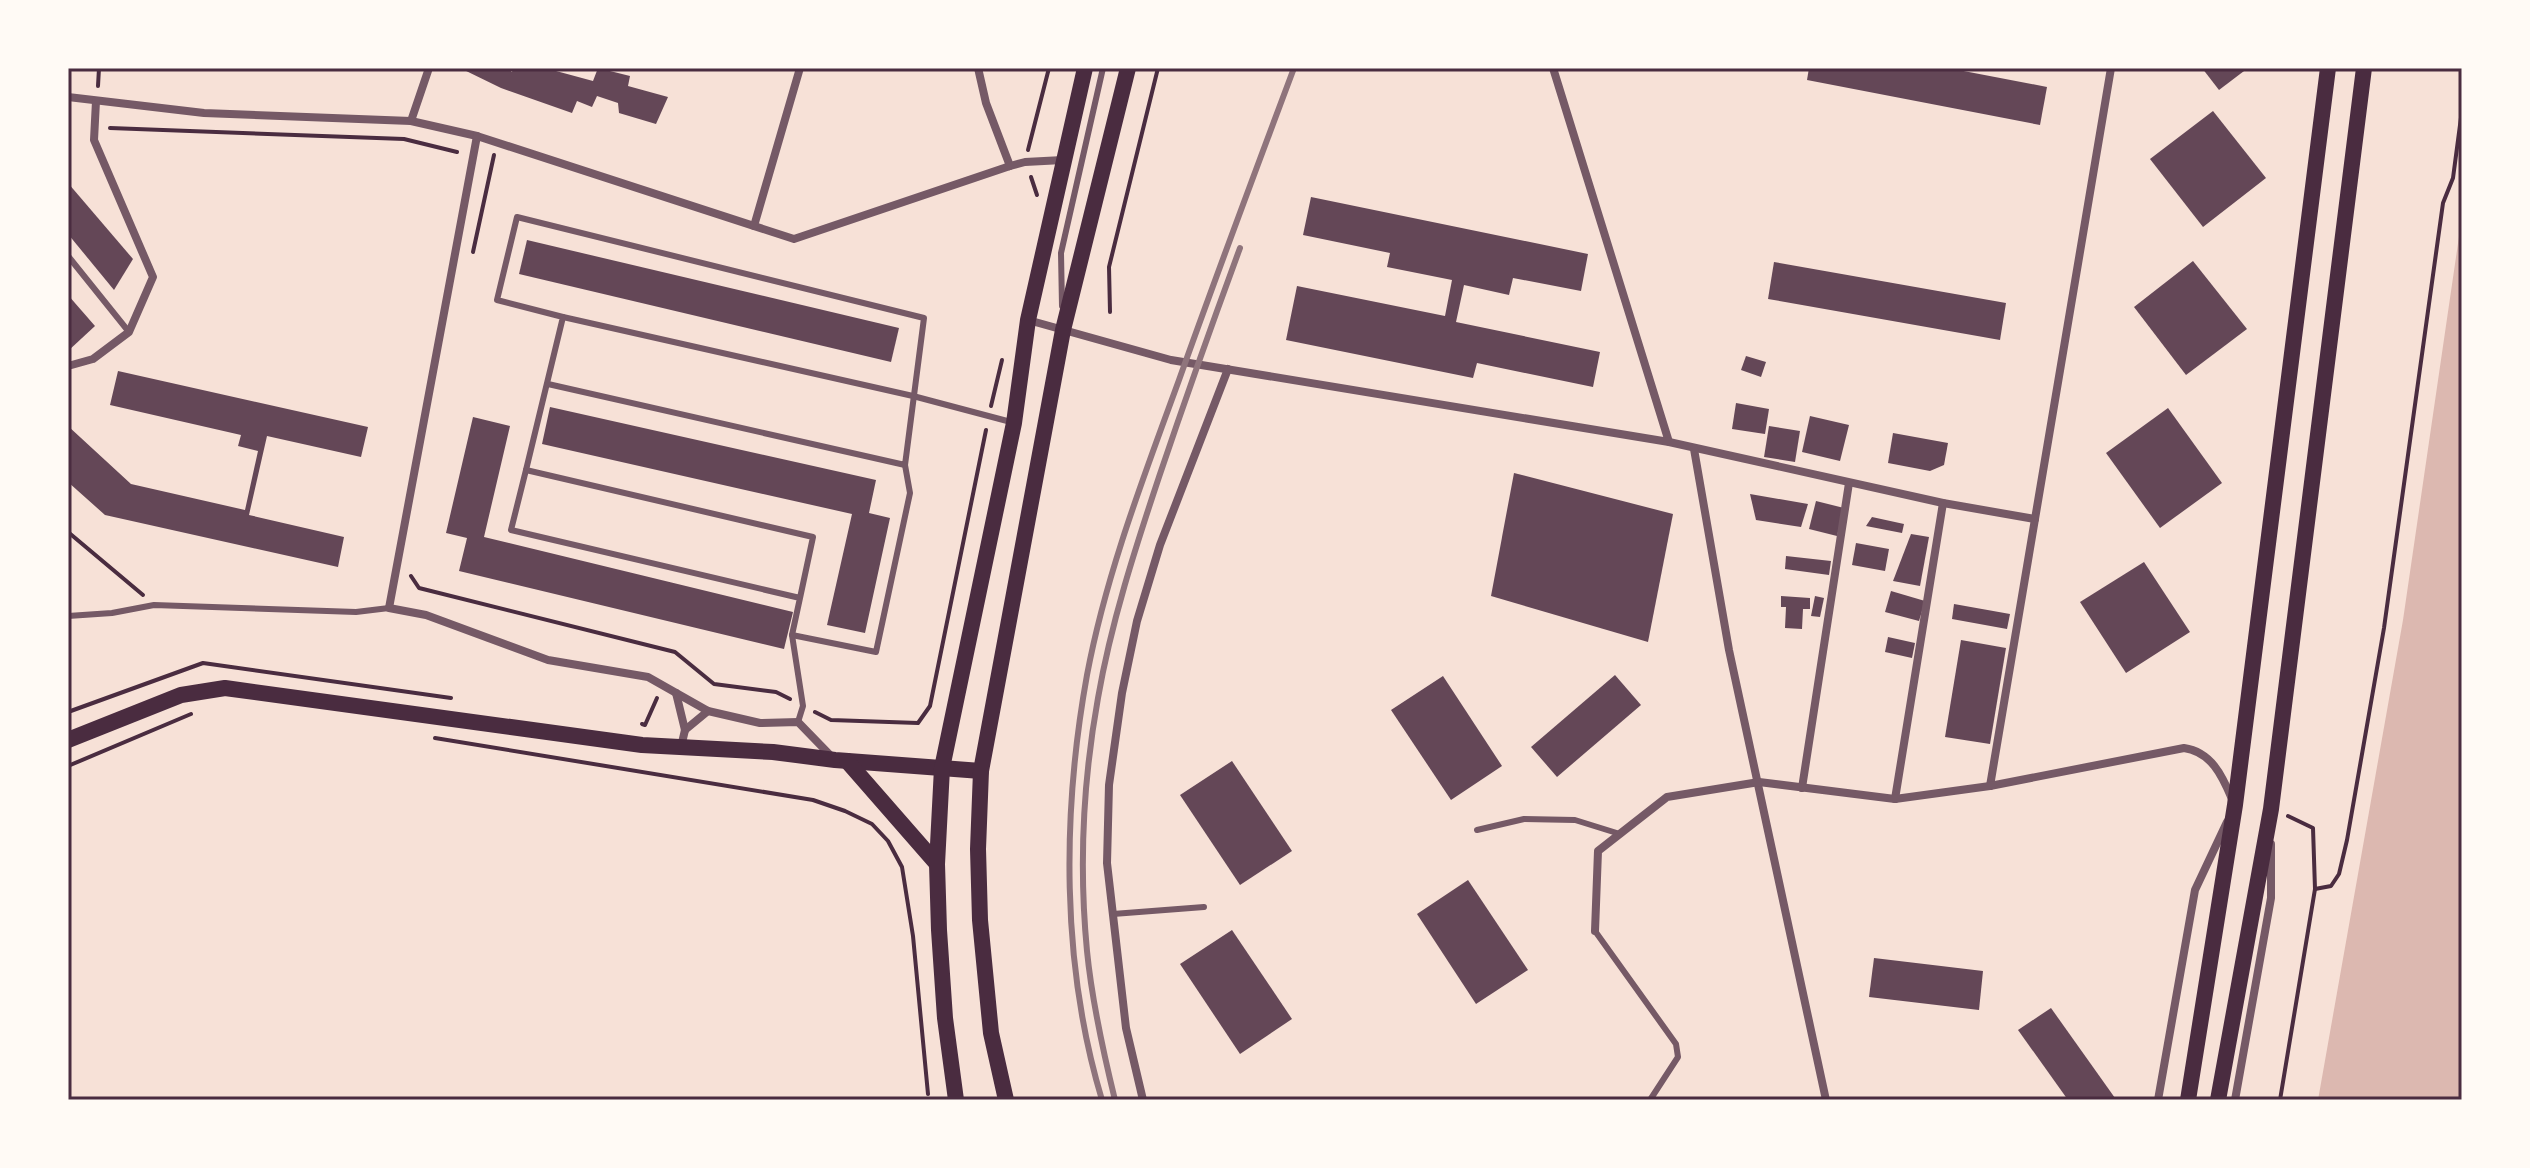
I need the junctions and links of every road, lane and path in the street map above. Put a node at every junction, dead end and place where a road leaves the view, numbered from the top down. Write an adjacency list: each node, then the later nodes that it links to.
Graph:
1 (429, 68): 16 (street)
2 (800, 68): 24 (street)
3 (978, 68): 22 (street)
4 (1049, 68): 21 (path)
5 (1103, 68): 29 (lane)
6 (1128, 68): 29 (main road)
7 (1158, 68): 26 (path)
8 (1553, 68): 38 (street)
9 (2111, 68): 44 (street)
10 (2328, 68): 68 (main road)
11 (2364, 68): 69 (main road)
12 (1086, 72): 20 (main road)
13 (68, 97): 14 (street)
14 (96, 101): 16 (street); 18 (street)
15 (2462, 110): 73 (path)
16 (411, 121): 17 (street)
17 (477, 136): 24 (street); 48 (street)
18 (94, 140): 19 (path); 30 (street)
19 (457, 152)
20 (1065, 160): 21 (street); 28 (main road)
21 (1025, 162): 22 (street); 23 (path)
22 (1010, 166): 24 (street)
23 (1035, 207)
24 (754, 226)
25 (68, 256): 30 (lane)
26 (1110, 312)
27 (563, 317): 34 (lane); 35 (lane); 35 (lane)
28 (1028, 320): 29 (street); 37 (main road)
29 (1063, 330): 33 (street); 63 (main road)
30 (129, 332): 32 (street)
31 (1003, 354): 36 (path)
32 (68, 366)
33 (1228, 369): 38 (street); 75 (street)
34 (548, 384): 40 (lane); 41 (lane)
35 (913, 396): 36 (lane); 40 (lane)
36 (989, 416): 37 (lane); 52 (path)
37 (1014, 423): 62 (main road)
38 (1669, 442): 39 (street)
39 (1694, 449): 42 (street); 64 (street)
40 (905, 465): 50 (lane)
41 (526, 470): 46 (lane); 46 (lane)
42 (1849, 483): 43 (street); 66 (street)
43 (1943, 503): 44 (street); 67 (street)
44 (2035, 519): 65 (street)
45 (68, 532): 47 (path)
46 (800, 598): 50 (lane)
47 (154, 605): 48 (lane); 49 (lane)
48 (389, 608): 51 (street)
49 (68, 616)
50 (792, 635): 52 (lane)
51 (676, 692): 54 (street); 56 (street)
52 (803, 706): 55 (lane)
53 (204, 708): 61 (path)
54 (708, 711): 55 (street); 56 (street)
55 (798, 722): 60 (street)
56 (685, 730): 59 (street)
57 (421, 736): 77 (path)
58 (68, 740): 59 (main road)
59 (681, 748): 60 (main road)
60 (841, 760): 62 (main road); 72 (main road)
61 (68, 766)
62 (942, 768): 63 (main road); 72 (main road)
63 (981, 771): 79 (main road)
64 (1759, 782): 66 (street); 71 (street); 82 (street)
65 (1990, 786): 67 (street); 68 (street)
66 (1802, 788): 67 (street)
67 (1895, 799)
68 (2235, 805): 83 (street); 84 (main road)
69 (2271, 809): 73 (path); 85 (main road); 86 (street)
70 (1477, 830): 71 (lane)
71 (1620, 834): 76 (street)
72 (937, 864): 78 (main road)
73 (2315, 889): 87 (path)
74 (1204, 907): 75 (lane)
75 (1113, 914): 80 (street)
76 (1595, 931): 81 (lane)
77 (928, 1094)
78 (956, 1100)
79 (1006, 1100)
80 (1143, 1100)
81 (1650, 1100)
82 (1826, 1100)
83 (2158, 1100)
84 (2188, 1100)
85 (2218, 1100)
86 (2235, 1100)
87 (2280, 1100)

